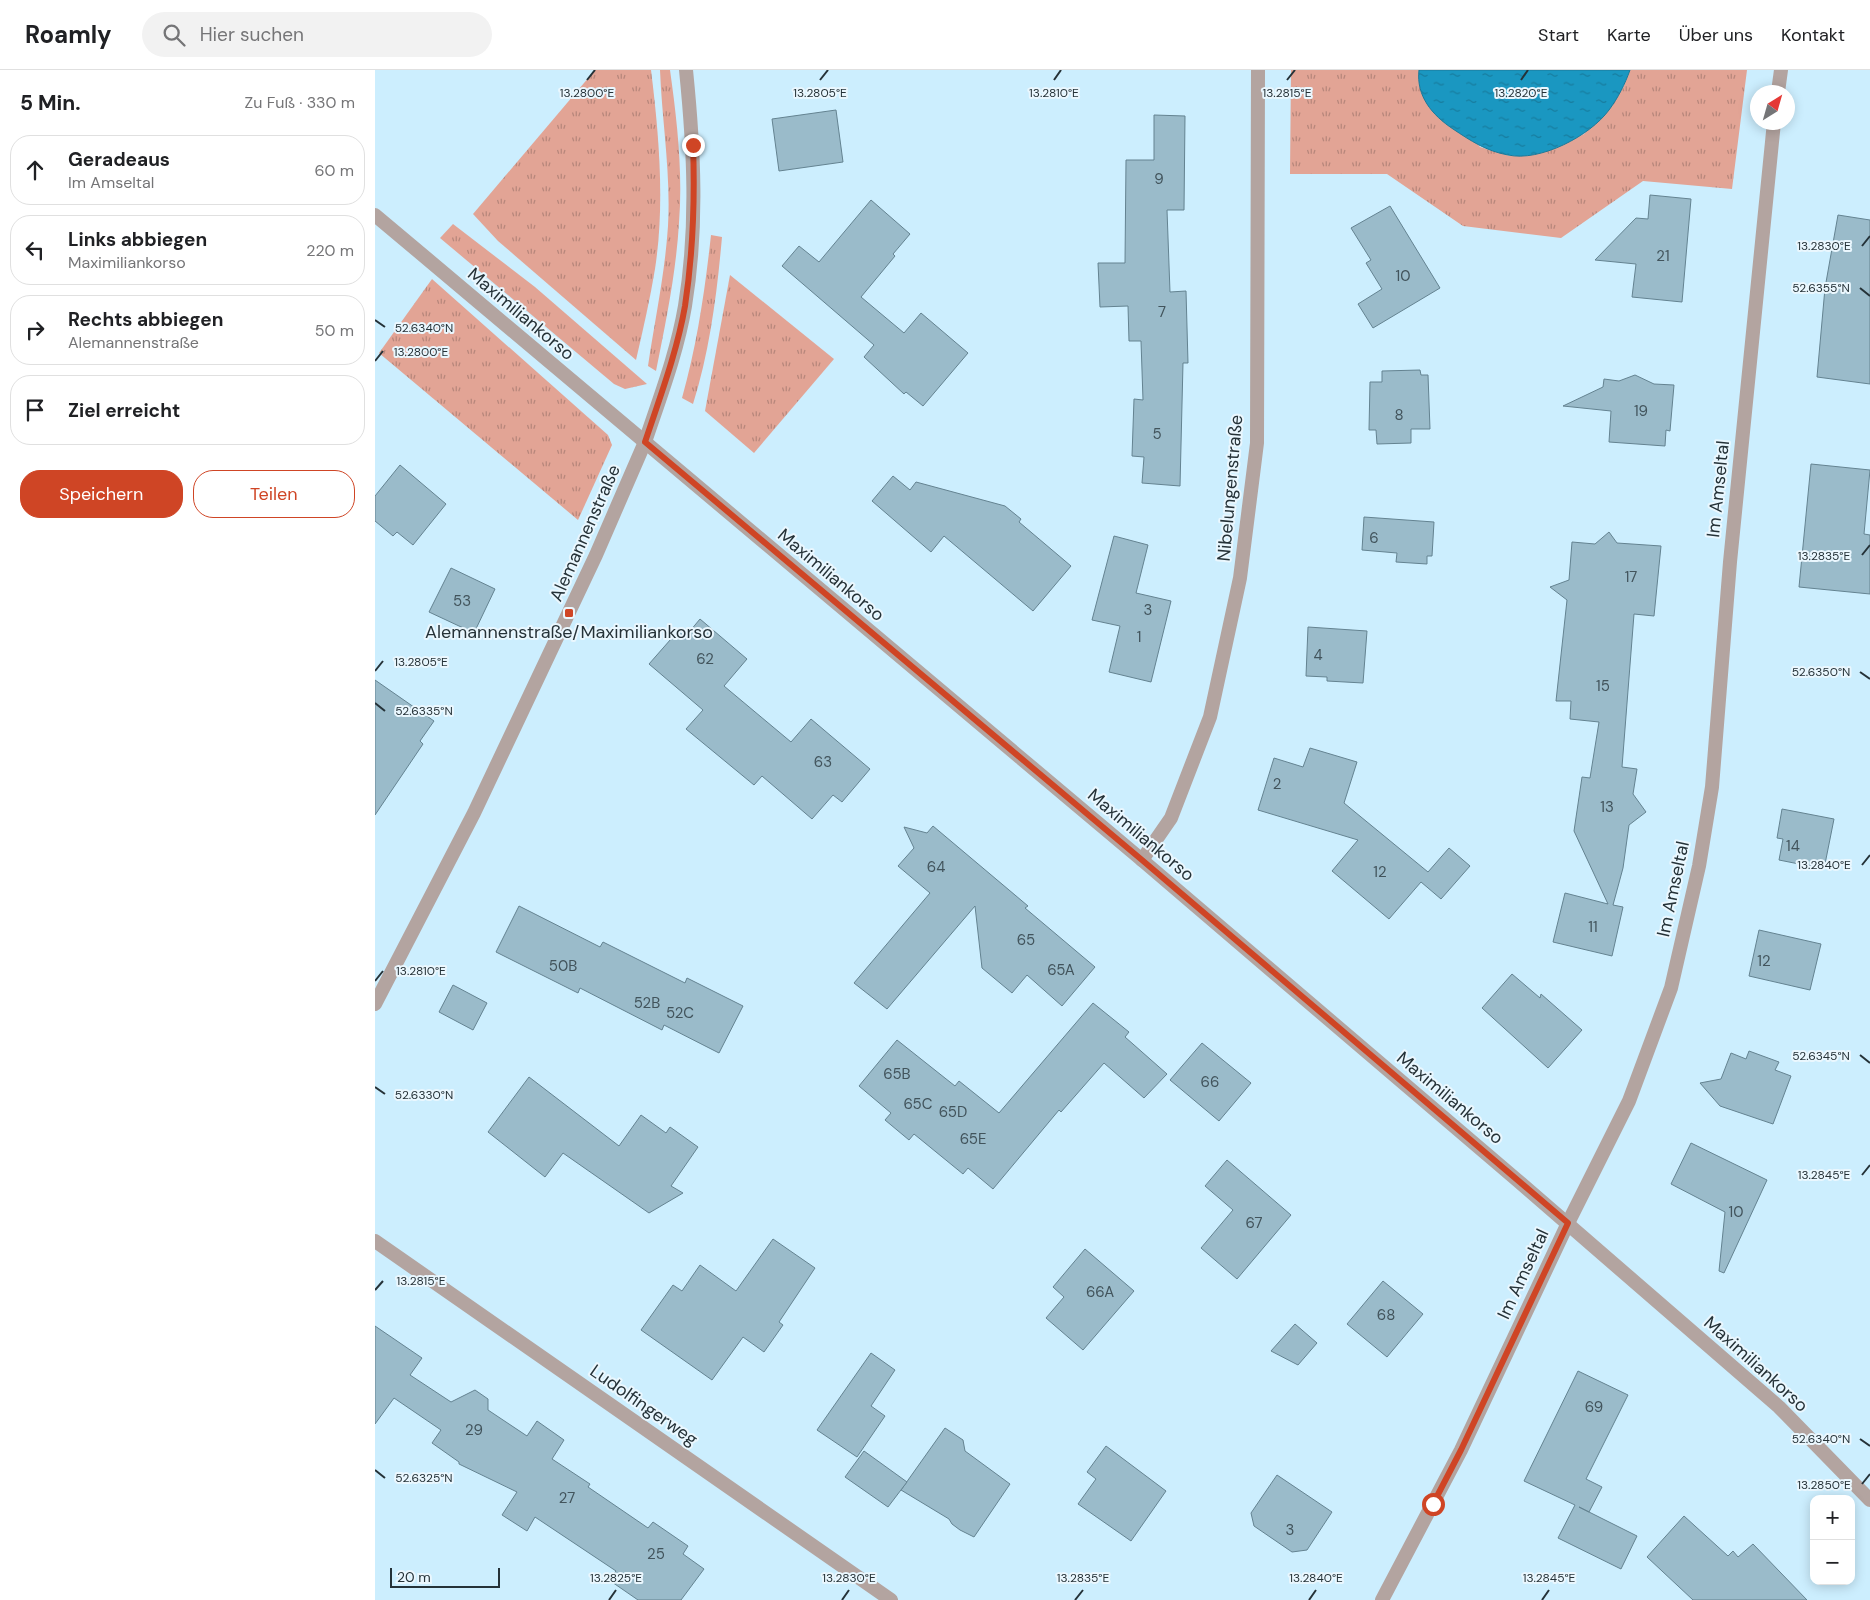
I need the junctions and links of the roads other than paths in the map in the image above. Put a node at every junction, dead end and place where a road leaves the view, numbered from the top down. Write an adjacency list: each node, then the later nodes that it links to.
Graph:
1 (686, 70): 7 (street, Alemannenstraße)
2 (1258, 70): 8 (street, Nibelungenstraße)
3 (1781, 70): 4 (street)
4 (1779, 85)
5 (1773, 130): 10 (street, Im Amseltal)
6 (375, 215): 7 (street, Maximiliankorso)
7 (645, 442): 8 (street, Maximiliankorso); 9 (street, Alemannenstraße)
8 (1142, 860): 10 (street, Maximiliankorso)
9 (375, 1004)
10 (1568, 1223): 12 (street, Maximiliankorso); 14 (street, Im Amseltal)
11 (375, 1241): 13 (street, Ludolfingerweg)
12 (1870, 1500)
13 (891, 1600)
14 (1382, 1600)

